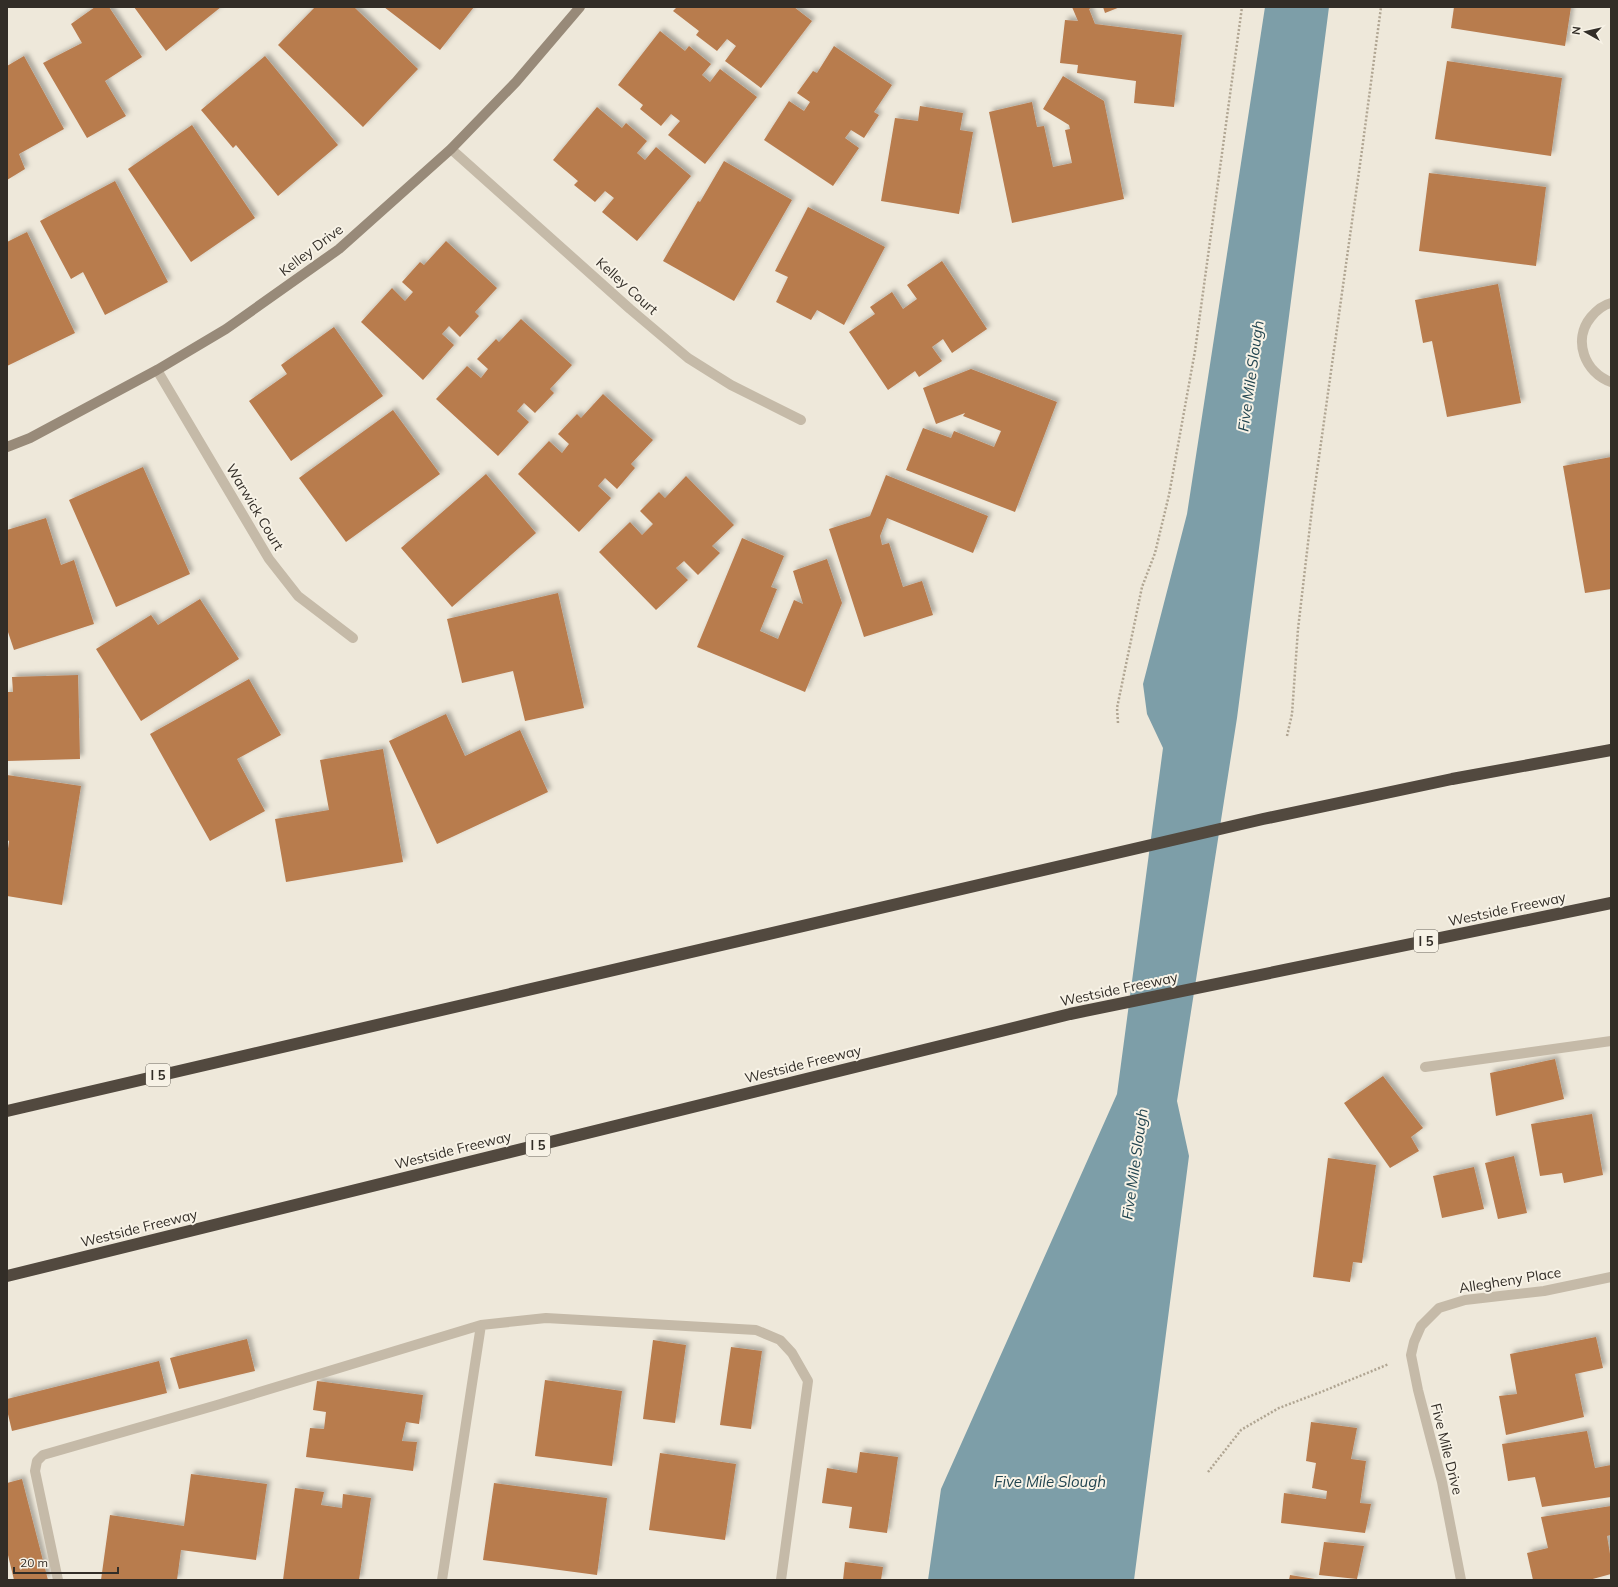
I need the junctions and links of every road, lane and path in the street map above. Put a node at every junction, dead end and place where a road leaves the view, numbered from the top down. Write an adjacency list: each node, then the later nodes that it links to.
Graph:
1 (580, 7): 4 (street, Kelley Drive)
2 (1242, 7): 11 (path)
3 (1381, 7): 12 (path)
4 (451, 149): 6 (street, Kelley Drive); 8 (street, Kelley Court)
5 (1611, 303): 7 (street)
6 (157, 370): 9 (street, Kelley Drive); 10 (street, Warwick Court)
7 (1611, 382)
8 (801, 420)
9 (7, 447)
10 (353, 638)
11 (1118, 723)
12 (1287, 736)
13 (1611, 750): 17 (highway, I 5)
14 (1611, 904): 18 (highway, Westside Freeway / I 5)
15 (1611, 1043): 16 (street)
16 (1425, 1067)
17 (7, 1111)
18 (7, 1276)
19 (1611, 1277): 21 (street, Allegheny Place)
20 (481, 1325): 24 (street); 25 (street); 26 (street)
21 (1421, 1326): 22 (street, Five Mile Drive)
22 (1412, 1355): 23 (path); 27 (street, Five Mile Drive)
23 (1208, 1472)
24 (58, 1580)
25 (442, 1580)
26 (782, 1580)
27 (1461, 1580)

